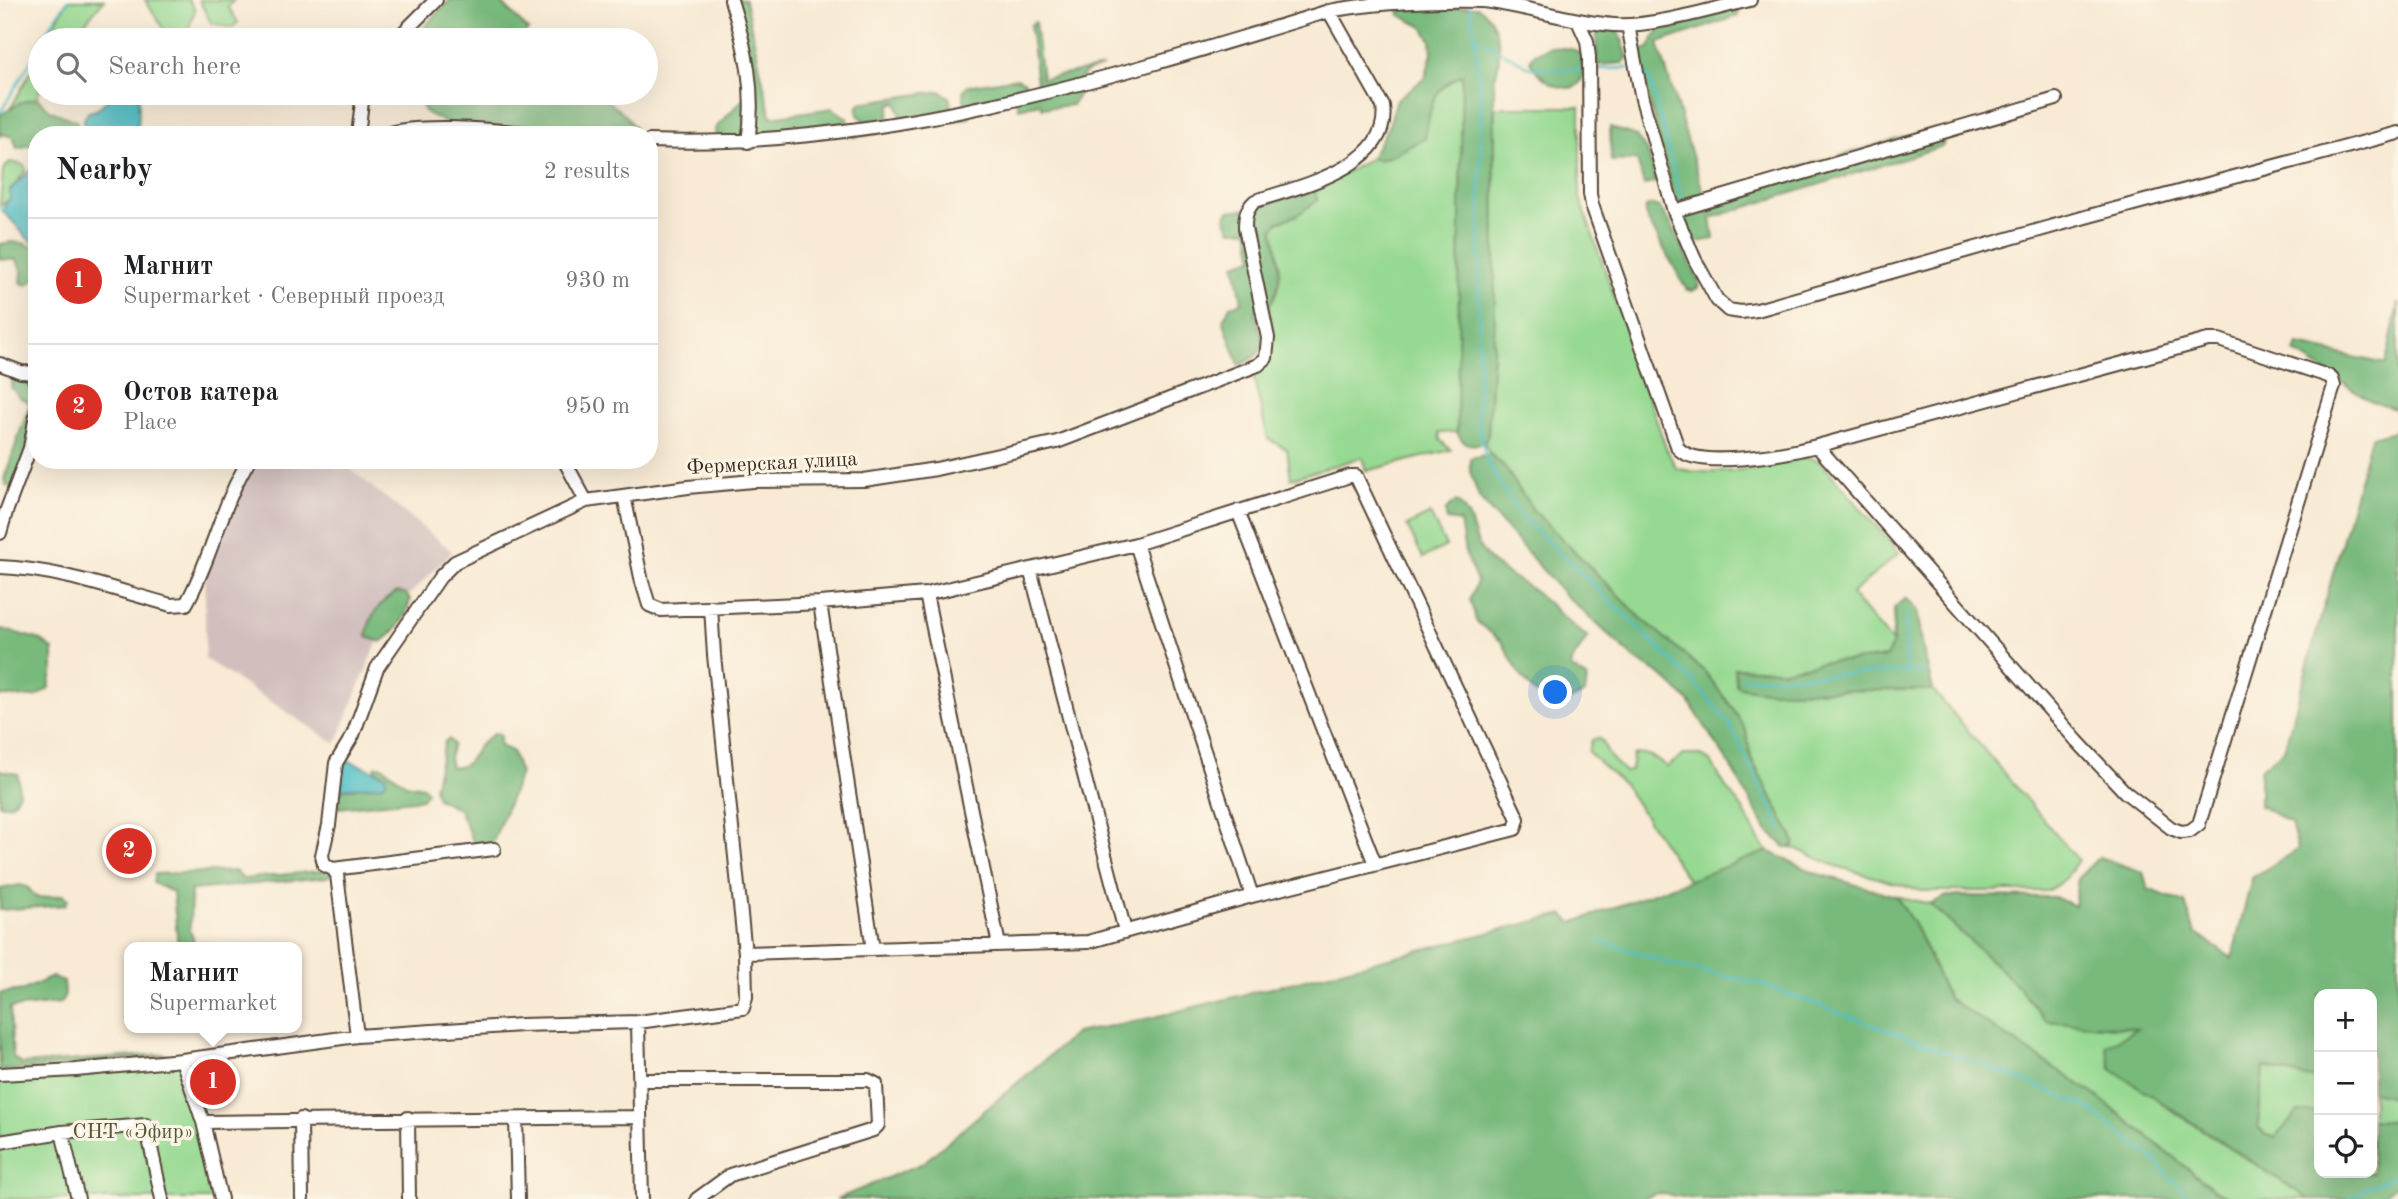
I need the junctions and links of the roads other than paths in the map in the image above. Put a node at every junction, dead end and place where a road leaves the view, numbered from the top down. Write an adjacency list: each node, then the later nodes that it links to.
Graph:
1 (436, 0): 8 (street)
2 (731, 0): 14 (street)
3 (1750, 0): 7 (street)
4 (1505, 2): 5 (street); 6 (street)
5 (1329, 11): 14 (street); 22 (street, Фермерская улица)
6 (1578, 20): 7 (street); 18 (street)
7 (1628, 25): 15 (street)
8 (408, 28)
9 (2056, 99): 15 (street)
10 (362, 105): 11 (street)
11 (359, 126)
12 (2398, 133): 15 (street)
13 (658, 141): 14 (street)
14 (748, 142)
15 (1674, 211)
16 (0, 364): 17 (street)
17 (28, 373)
18 (1817, 446): 18 (street)
19 (28, 453): 25 (street)
20 (244, 469): 27 (street)
21 (569, 469): 23 (street)
22 (624, 496): 23 (street, Фермерская улица); 31 (street)
23 (586, 501): 34 (street, Фермерская улица)
24 (1238, 511): 26 (street); 33 (street); 33 (street)
25 (0, 533)
26 (1136, 544): 28 (street); 35 (street)
27 (0, 567)
28 (1030, 569): 29 (street); 36 (street)
29 (926, 594): 30 (street); 37 (street)
30 (820, 603): 31 (street); 38 (street)
31 (711, 607): 39 (street)
32 (494, 849): 34 (street)
33 (1375, 864): 35 (street)
34 (333, 869): 41 (street, Фермерская улица)
35 (1252, 896): 36 (street)
36 (1125, 931): 37 (street)
37 (999, 945): 38 (street)
38 (873, 948): 39 (street)
39 (745, 953): 40 (street)
40 (638, 1022): 41 (street); 44 (street)
41 (357, 1036): 42 (street)
42 (182, 1060): 43 (street); 49 (street)
43 (0, 1074)
44 (641, 1080): 45 (street); 59 (street)
45 (640, 1116): 48 (street); 58 (street)
46 (408, 1118): 47 (street); 48 (street); 56 (street)
47 (302, 1119): 49 (street); 55 (street)
48 (516, 1119): 57 (street)
49 (204, 1122): 54 (street)
50 (62, 1132): 51 (street); 52 (street); 53 (street)
51 (0, 1142)
52 (78, 1199)
53 (162, 1199)
54 (220, 1199)
55 (302, 1199)
56 (409, 1199)
57 (518, 1199)
58 (642, 1199)
59 (697, 1199)

